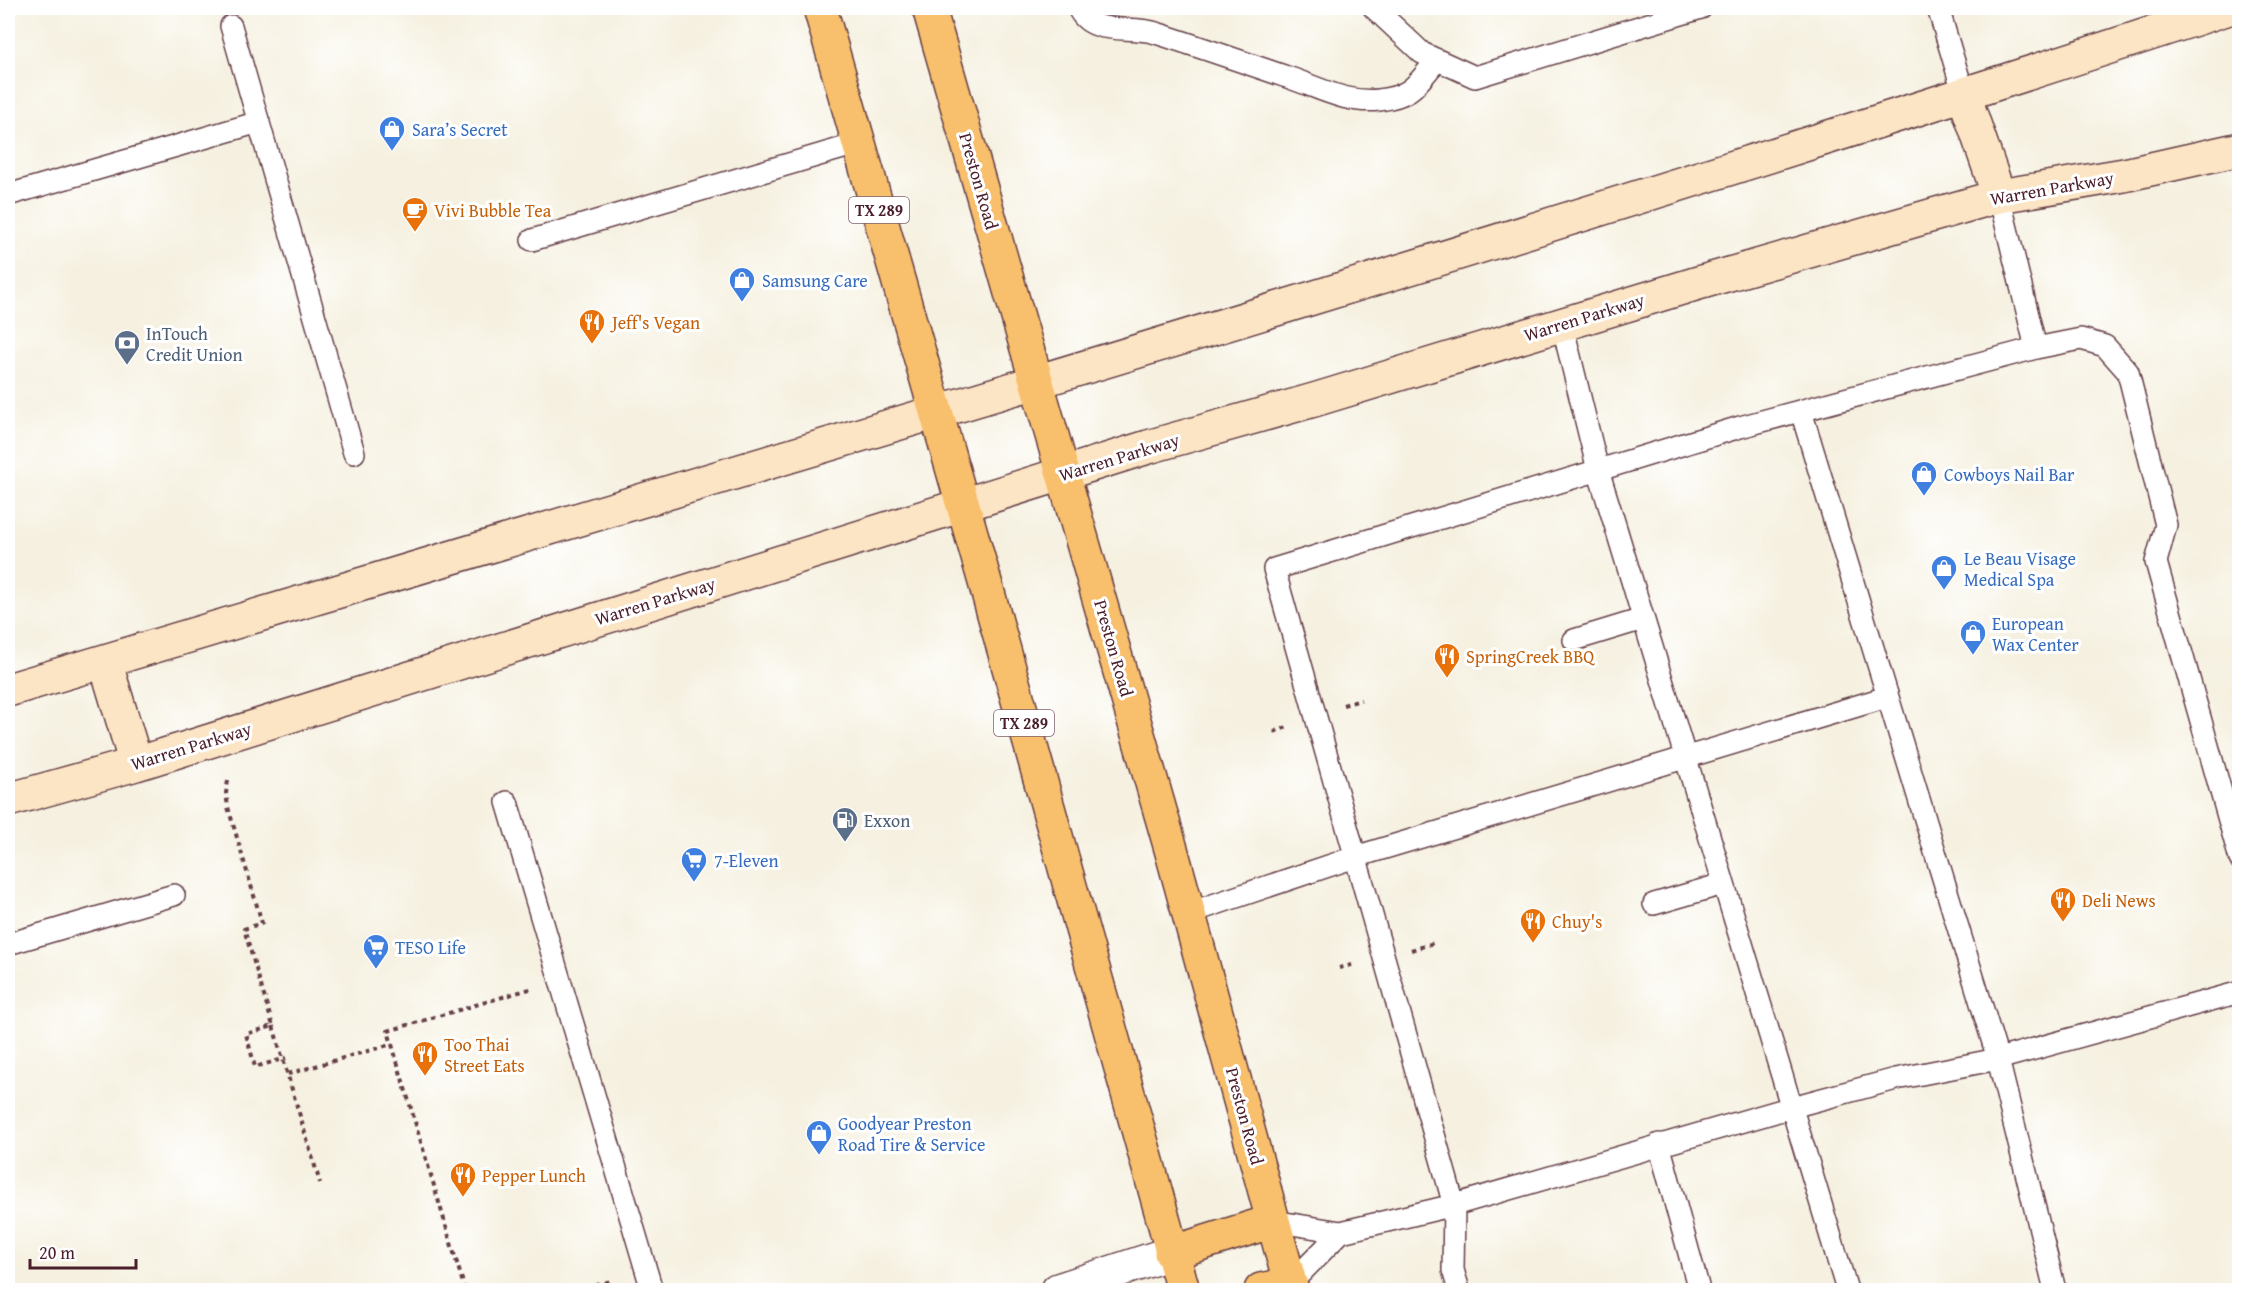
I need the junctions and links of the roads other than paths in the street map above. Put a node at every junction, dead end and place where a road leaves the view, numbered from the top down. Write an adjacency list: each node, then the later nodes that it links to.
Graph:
1 (820, 8): 12 (main road, TX 289)
2 (929, 8): 19 (main road, Preston Road)
3 (1078, 8): 9 (lane)
4 (1374, 8): 9 (lane)
5 (1701, 8): 9 (lane)
6 (1938, 8): 10 (lane)
7 (2229, 8): 10 (main road)
8 (231, 26): 11 (lane)
9 (1437, 60)
10 (1964, 94): 15 (main road); 19 (main road)
11 (259, 122): 14 (lane); 22 (lane)
12 (860, 143): 16 (lane); 21 (main road, TX 289)
13 (2240, 149): 15 (main road, Warren Parkway)
14 (8, 195)
15 (1999, 196): 17 (main road, Warren Parkway); 18 (lane)
16 (532, 240)
17 (1563, 324): 23 (lane); 24 (main road, Warren Parkway)
18 (2036, 348): 20 (lane); 36 (lane)
19 (1036, 381): 21 (main road); 24 (main road, Preston Road)
20 (1802, 411): 23 (lane); 30 (lane)
21 (935, 413): 25 (main road, TX 289); 28 (main road)
22 (354, 453)
23 (1598, 470): 26 (lane); 35 (lane)
24 (1063, 473): 25 (main road, Warren Parkway); 40 (main road, Preston Road)
25 (963, 505): 32 (main road, Warren Parkway); 49 (main road, TX 289)
26 (1643, 619): 27 (lane); 31 (lane)
27 (1574, 640)
28 (105, 661): 29 (main road); 32 (main road)
29 (8, 690)
30 (1887, 697): 31 (lane); 43 (lane)
31 (1684, 758): 35 (lane); 37 (lane)
32 (136, 764): 33 (main road, Warren Parkway)
33 (8, 800)
34 (507, 802): 52 (lane)
35 (1355, 857): 40 (lane); 46 (lane)
36 (2240, 859)
37 (1723, 884): 39 (lane); 44 (lane)
38 (174, 895): 41 (lane)
39 (1654, 904)
40 (1189, 914): 47 (main road, Preston Road)
41 (8, 944)
42 (2240, 992): 43 (lane)
43 (1998, 1059): 44 (lane); 57 (lane)
44 (1792, 1107): 45 (lane); 56 (lane)
45 (1659, 1144): 46 (lane); 50 (lane)
46 (1454, 1205): 48 (lane); 55 (lane)
47 (1273, 1221): 48 (lane); 49 (main road); 51 (main road, Preston Road)
48 (1341, 1232): 51 (lane)
49 (1171, 1253): 53 (street); 54 (main road, TX 289)
50 (1698, 1286)
51 (1281, 1288)
52 (652, 1290)
53 (1058, 1290)
54 (1183, 1290)
55 (1459, 1290)
56 (1847, 1290)
57 (2055, 1290)

